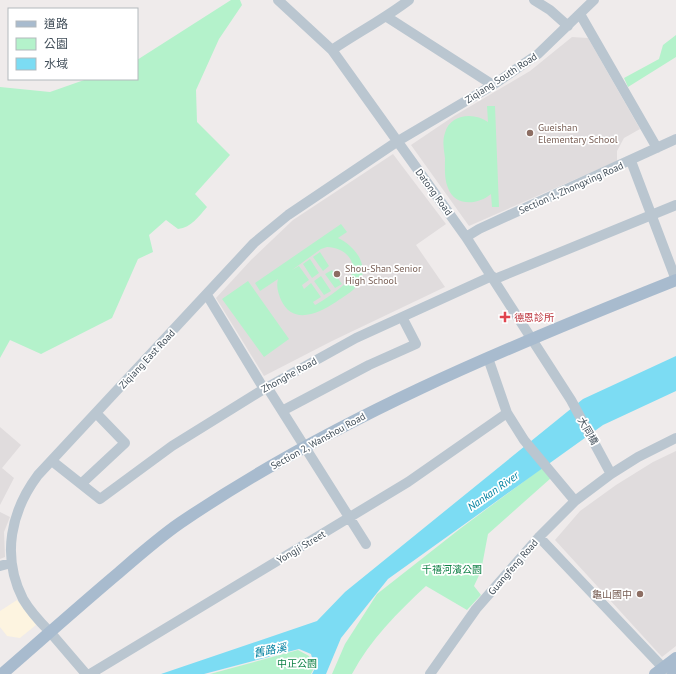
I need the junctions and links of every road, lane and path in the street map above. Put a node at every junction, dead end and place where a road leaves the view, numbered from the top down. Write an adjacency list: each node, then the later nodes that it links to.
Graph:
1 (278, 0): 8 (street, Datong Road)
2 (409, 0): 6 (street)
3 (534, 0): 7 (street)
4 (594, 0): 5 (street, Ziqiang South Road)
5 (580, 14): 7 (street, Ziqiang South Road); 12 (street)
6 (386, 17): 8 (street); 9 (street)
7 (568, 26): 9 (street, Ziqiang South Road)
8 (332, 50): 11 (street, Datong Road)
9 (493, 85): 11 (street, Ziqiang South Road)
10 (676, 139): 12 (street, Section 1, Zhongxing Road)
11 (398, 141): 16 (street, Datong Road); 19 (street, Ziqiang East Road)
12 (657, 148): 13 (street, Section 1, Zhongxing Road)
13 (631, 161): 15 (street); 16 (street, Section 1, Zhongxing Road)
14 (676, 205): 15 (street, Zhonghe Road)
15 (651, 216): 17 (street, Zhonghe Road); 18 (street)
16 (466, 237): 17 (street, Datong Road)
17 (493, 277): 20 (street, Zhonghe Road); 21 (street, Datong Road)
18 (676, 280): 21 (main road, Section 2, Wanshou Road)
19 (207, 295): 23 (street); 26 (street, Ziqiang East Road)
20 (402, 317): 23 (street, Zhonghe Road); 25 (street)
21 (532, 337): 22 (main road, Section 2, Wanshou Road); 24 (street, Datong Road)
22 (488, 358): 27 (street); 29 (main road, Section 2, Wanshou Road)
23 (266, 388): 25 (street); 32 (street, Zhonghe Road)
24 (570, 400): 31 (street, 大同橋)
25 (282, 411): 29 (street)
26 (96, 413): 30 (street, Ziqiang East Road); 32 (street)
27 (507, 413): 33 (street); 34 (street, Yongji Street)
28 (676, 438): 31 (street, Guangfeng Road)
29 (304, 447): 34 (street); 39 (main road, Section 2, Wanshou Road)
30 (52, 460): 32 (street); 37 (street, Ziqiang East Road)
31 (611, 474): 33 (street, Guangfeng Road)
32 (81, 484)
33 (575, 501): 35 (street, Guangfeng Road)
34 (348, 519): 36 (street); 45 (street, Yongji Street)
35 (539, 537): 42 (street); 46 (street, Guangfeng Road)
36 (366, 544)
37 (11, 563): 38 (street); 39 (street, Ziqiang East Road)
38 (0, 566)
39 (50, 633): 43 (main road, Section 2, Wanshou Road); 44 (street, Ziqiang East Road)
40 (676, 658): 42 (main road)
41 (676, 671): 42 (main road)
42 (665, 672)
43 (2, 674)
44 (86, 674)
45 (90, 674)
46 (430, 674)

